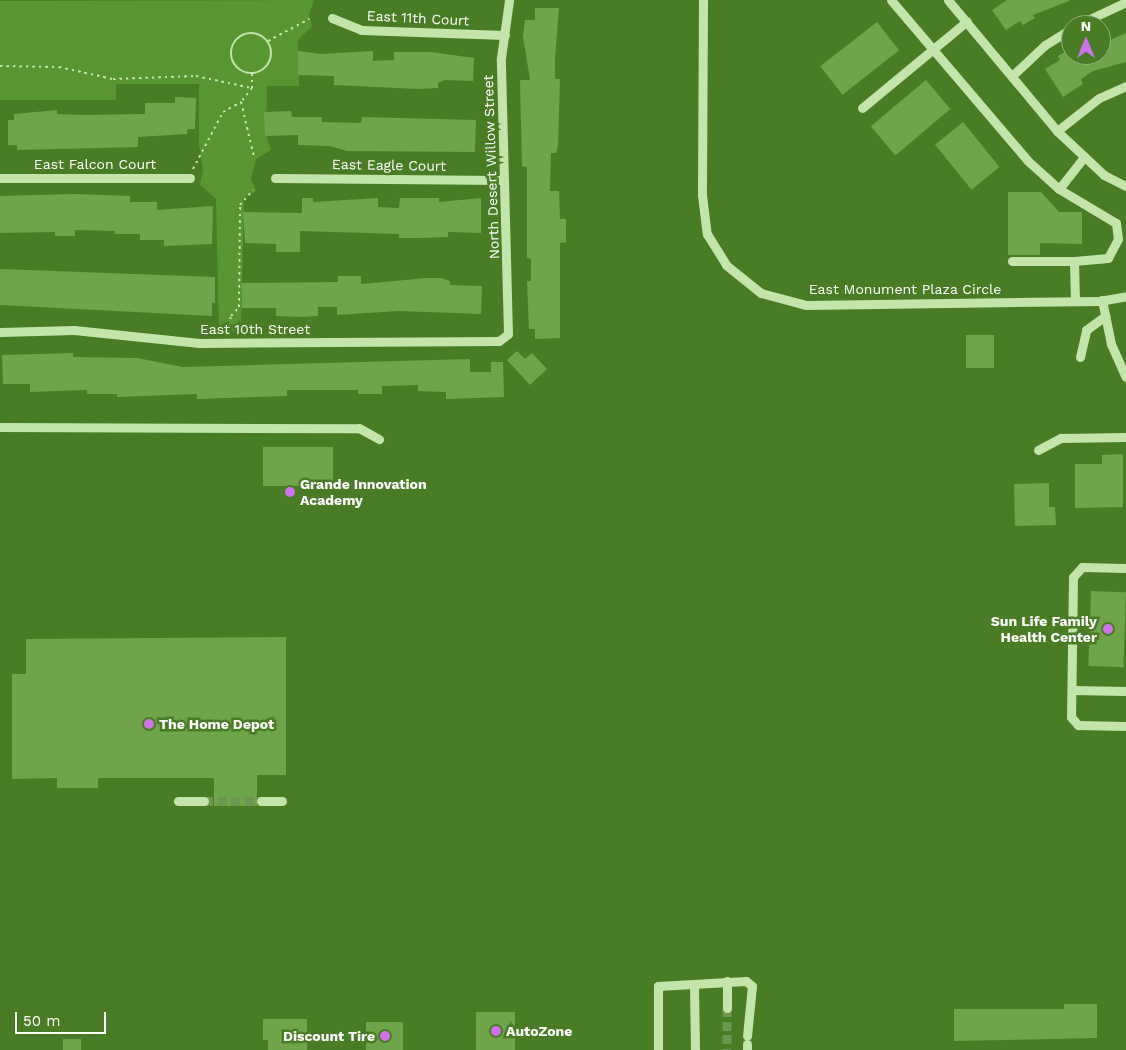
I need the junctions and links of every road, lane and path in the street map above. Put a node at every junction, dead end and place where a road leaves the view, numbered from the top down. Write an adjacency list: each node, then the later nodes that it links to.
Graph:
1 (509, 0): 11 (street, North Desert Willow Street)
2 (703, 0): 35 (street, East Monument Plaza Circle)
3 (891, 0): 13 (street)
4 (948, 0): 9 (street)
5 (1126, 2): 6 (street)
6 (1098, 15)
7 (332, 18): 11 (street, East 11th Court)
8 (309, 19): 12 (path)
9 (967, 21): 13 (street); 16 (street)
10 (1061, 35): 16 (street)
11 (504, 36): 27 (street, North Desert Willow Street)
12 (268, 41): 15 (path); 15 (path)
13 (932, 48): 20 (street); 29 (street)
14 (0, 66): 18 (path)
15 (252, 73): 18 (path)
16 (1014, 74): 21 (street)
17 (1126, 86): 21 (street)
18 (252, 88): 19 (path)
19 (241, 102): 23 (path); 25 (path)
20 (862, 108)
21 (1057, 131): 22 (street)
22 (1084, 156): 28 (street); 29 (street)
23 (254, 157)
24 (0, 178): 25 (street, East Falcon Court)
25 (190, 178)
26 (275, 178): 27 (street, East Eagle Court)
27 (503, 180): 39 (street, North Desert Willow Street)
28 (1126, 186)
29 (1058, 189): 32 (street)
30 (253, 190): 37 (path)
31 (1012, 261): 32 (street)
32 (1074, 261): 35 (street)
33 (1126, 296): 34 (street, East Monument Plaza Circle)
34 (1102, 300): 35 (street, East Monument Plaza Circle); 36 (street)
35 (1075, 301)
36 (1104, 316): 40 (street); 41 (street)
37 (227, 329)
38 (0, 332): 39 (street, East 10th Street)
39 (508, 334)
40 (1080, 357)
41 (1126, 377)
42 (0, 427): 44 (street)
43 (1126, 437): 45 (street)
44 (379, 439)
45 (1038, 450)
46 (1126, 568): 47 (street)
47 (1072, 690): 48 (street); 49 (street)
48 (1126, 691)
49 (1126, 726)
50 (178, 801): 51 (street)
51 (204, 801)
52 (261, 801): 53 (street)
53 (282, 801)
54 (727, 981): 55 (street); 56 (street); 57 (street)
55 (694, 986): 58 (street); 59 (street)
56 (727, 1008)
57 (747, 1044)
58 (658, 1050)
59 (696, 1050)

